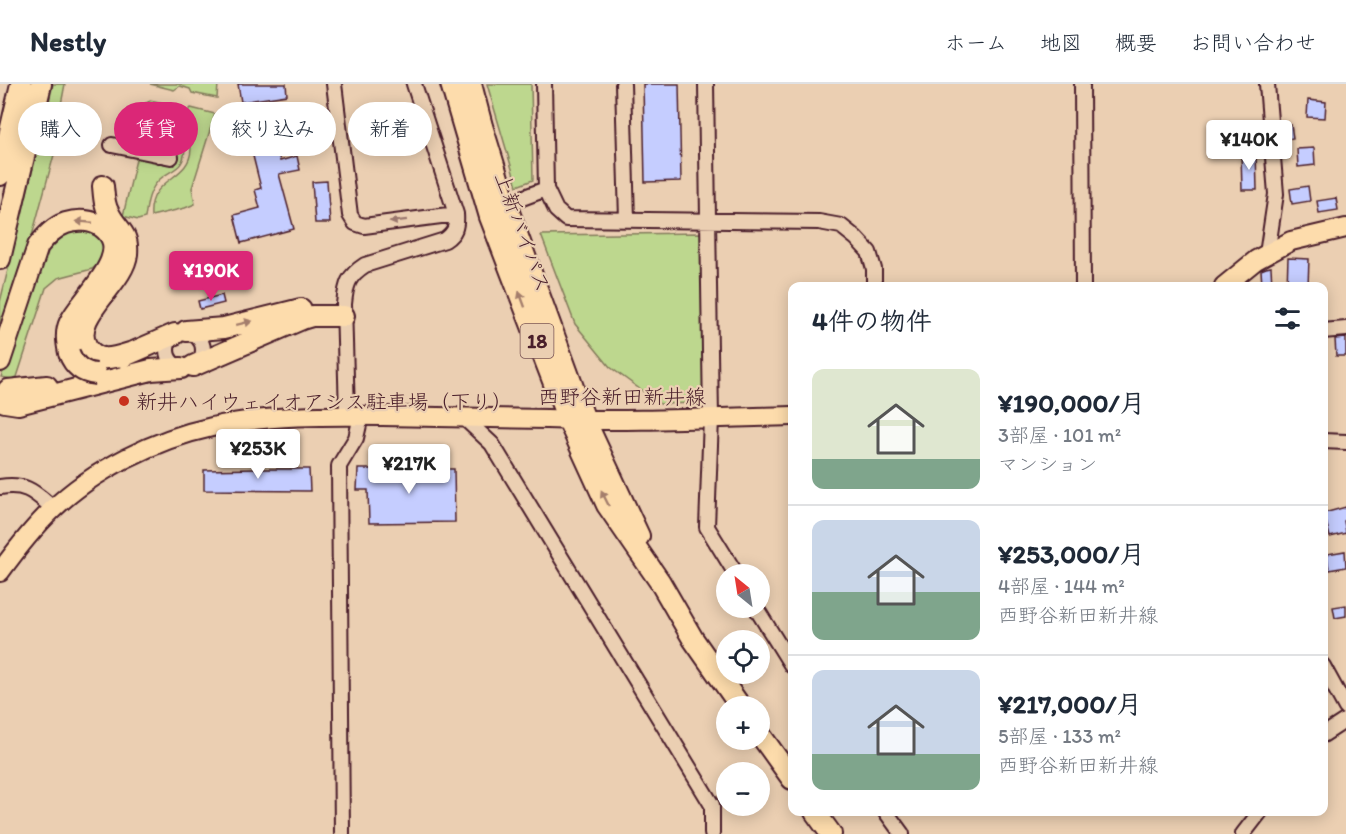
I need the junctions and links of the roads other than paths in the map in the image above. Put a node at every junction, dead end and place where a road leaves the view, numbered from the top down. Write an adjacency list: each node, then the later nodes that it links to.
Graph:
1 (21, 84): 12 (highway)
2 (41, 84): 21 (highway)
3 (334, 84): 16 (street, one-way to 3)
4 (414, 84): 16 (street)
5 (451, 84): 37 (highway, 上新バイパス / 18, one-way to 5)
6 (471, 84): 15 (highway, 上新バイパス / 18)
7 (544, 84): 14 (street)
8 (623, 84): 17 (street)
9 (706, 84): 18 (street)
10 (1082, 84): 23 (street)
11 (1267, 84): 20 (street)
12 (0, 175)
13 (103, 186): 29 (highway)
14 (546, 189): 15 (street); 17 (street)
15 (506, 204): 37 (highway, 上新バイパス / 18)
16 (456, 214): 25 (street)
17 (627, 219): 18 (street)
18 (708, 220): 22 (street); 36 (street)
19 (1346, 228): 20 (main road)
20 (1267, 254): 24 (main road)
21 (0, 259)
22 (873, 282)
23 (1083, 282)
24 (1229, 282)
25 (344, 310): 28 (highway, one-way to 25); 31 (highway); 33 (street)
26 (1346, 329): 27 (street)
27 (1328, 331)
28 (181, 333): 29 (highway); 31 (street); 31 (street)
29 (133, 352): 32 (highway)
30 (0, 361): 32 (highway, one-way to 30, bridge)
31 (187, 367): 32 (highway)
32 (151, 370)
33 (354, 416): 35 (main road, 西野谷新田新井線); 41 (main road, 西野谷新田新井線); 56 (street)
34 (788, 416): 36 (main road, 西野谷新田新井線)
35 (463, 417): 37 (main road, 西野谷新田新井線); 57 (street)
36 (711, 418): 37 (main road, 西野谷新田新井線); 42 (street)
37 (576, 420): 47 (highway, 上新バイパス / 18)
38 (1328, 441): 39 (street)
39 (1346, 442)
40 (0, 487): 41 (street)
41 (53, 508): 43 (main road, 西野谷新田新井線)
42 (730, 564)
43 (0, 573)
44 (762, 618): 45 (street)
45 (788, 660)
46 (1328, 675): 48 (street)
47 (733, 696)
48 (1346, 708)
49 (1346, 720): 50 (street)
50 (1328, 732)
51 (770, 748): 52 (highway)
52 (788, 773)
53 (818, 816): 58 (highway)
54 (889, 816): 59 (street)
55 (1257, 816): 60 (street)
56 (342, 834)
57 (712, 834)
58 (831, 834)
59 (902, 834)
60 (1243, 834)

